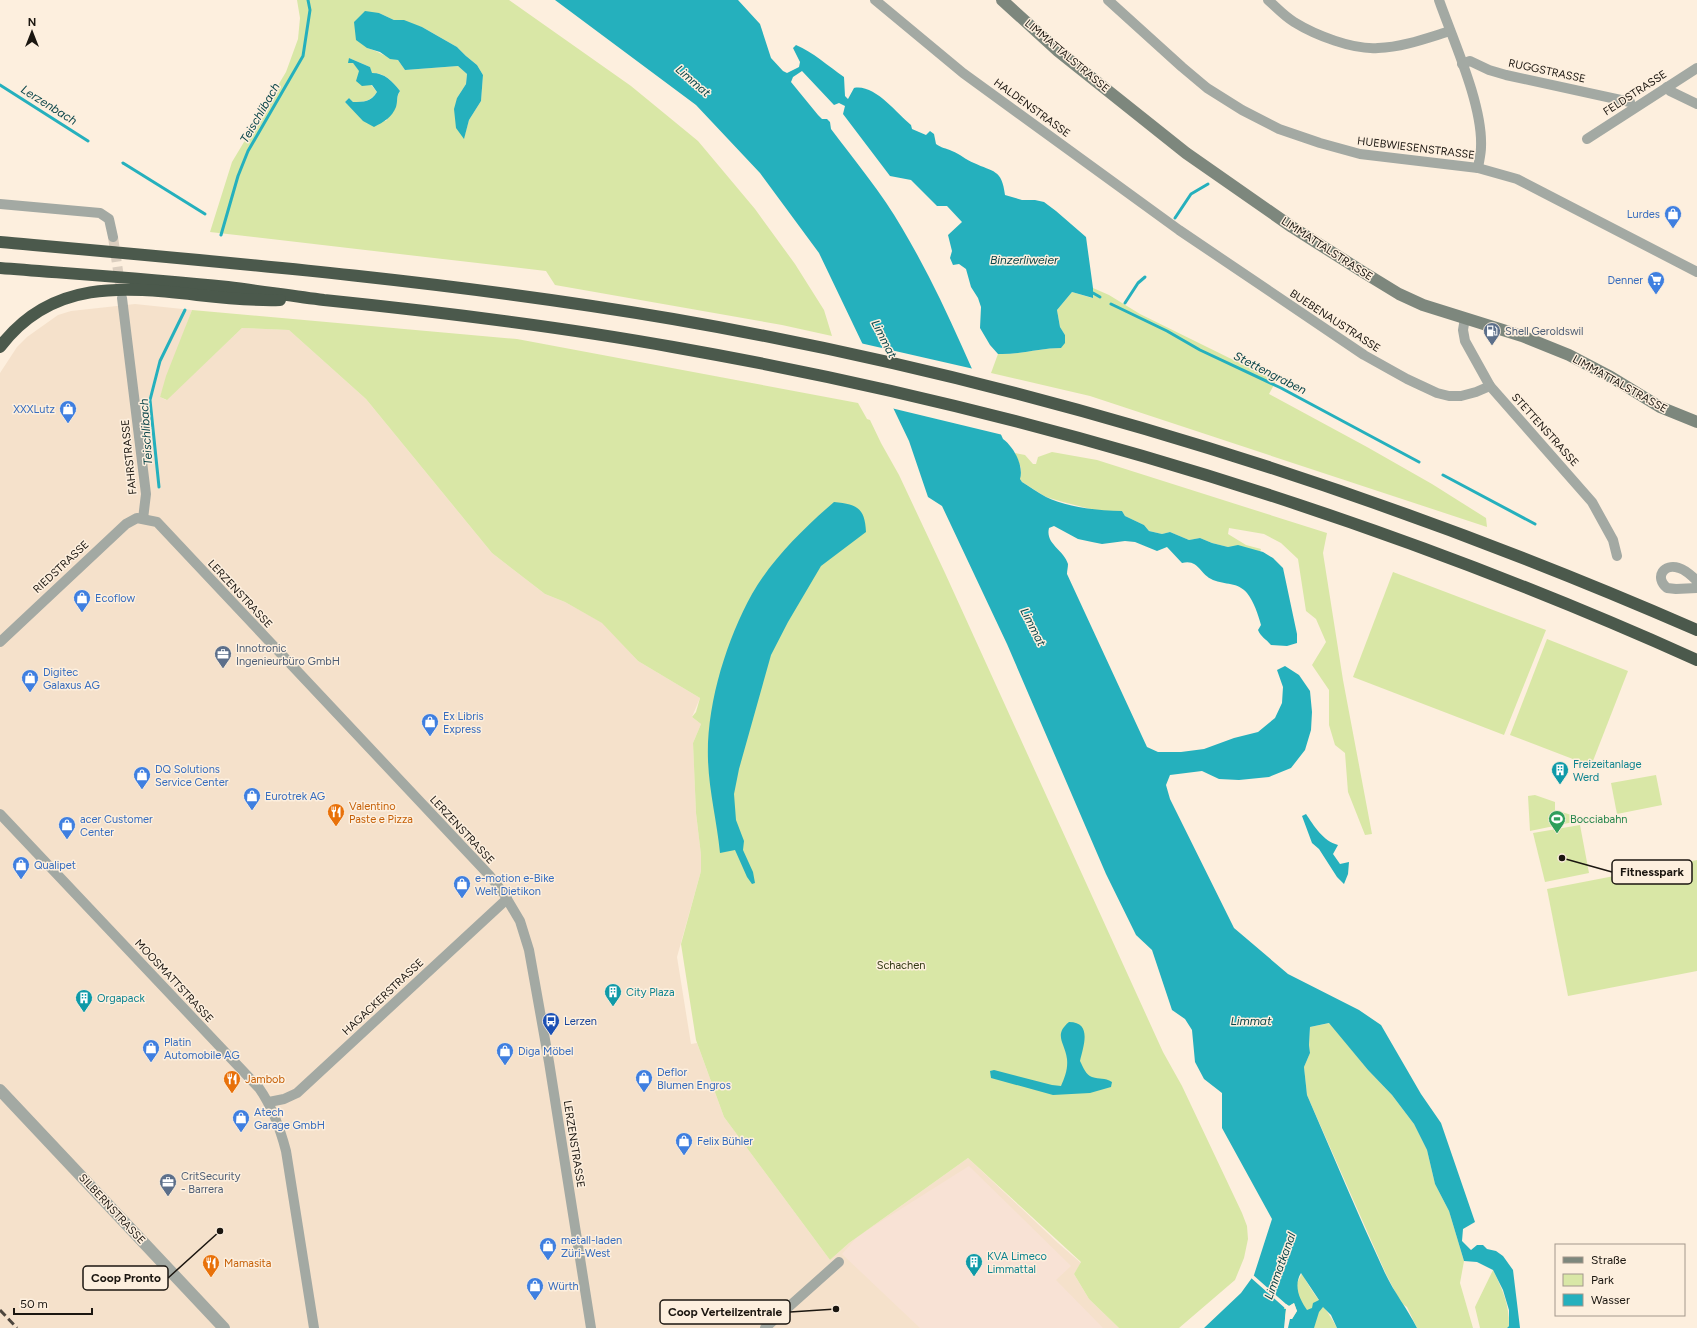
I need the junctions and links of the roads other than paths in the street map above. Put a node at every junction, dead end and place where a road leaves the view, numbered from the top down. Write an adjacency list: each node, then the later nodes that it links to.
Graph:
1 (876, 0): 15 (street, HALDENSTRASSE)
2 (1002, 0): 22 (main road, LIMMATTALSTRASSE)
3 (1108, 0): 13 (street, HUEBWIESENSTRASSE)
4 (1268, 0): 6 (street)
5 (1439, 0): 6 (street)
6 (1450, 31): 7 (street)
7 (1462, 64): 10 (street, RUGGSTRASSE); 13 (street)
8 (1697, 68): 9 (street, FELDSTRASSE)
9 (1667, 87): 11 (street); 12 (street, FELDSTRASSE)
10 (1630, 102)
11 (1697, 104)
12 (1586, 139)
13 (1478, 168): 19 (street, HUEBWIESENSTRASSE)
14 (0, 204): 16 (street)
15 (1179, 230): 24 (street, BUEBENAUSTRASSE)
16 (112, 237)
17 (0, 242): 30 (highway)
18 (0, 268): 21 (highway)
19 (1697, 272)
20 (122, 298): 26 (street, FAHRSTRASSE)
21 (312, 298): 23 (highway); 32 (highway)
22 (1465, 318): 24 (street, STETTENSTRASSE); 25 (main road, LIMMATTALSTRASSE)
23 (0, 347)
24 (1490, 386): 27 (street, STETTENSTRASSE)
25 (1697, 422)
26 (143, 519): 31 (street, RIEDSTRASSE); 34 (street, LERZENSTRASSE)
27 (1617, 556)
28 (1697, 581): 29 (street)
29 (1697, 588)
30 (1697, 630)
31 (0, 642)
32 (1697, 660)
33 (0, 814): 36 (street, MOOSMATTSTRASSE)
34 (507, 899): 36 (street, HAGACKERSTRASSE); 40 (street, LERZENSTRASSE)
35 (0, 1090): 38 (street, SILBERNSTRASSE)
36 (269, 1102): 39 (street, MOOSMATTSTRASSE)
37 (839, 1262): 41 (street)
38 (224, 1328)
39 (314, 1328)
40 (591, 1328)
41 (765, 1328)

